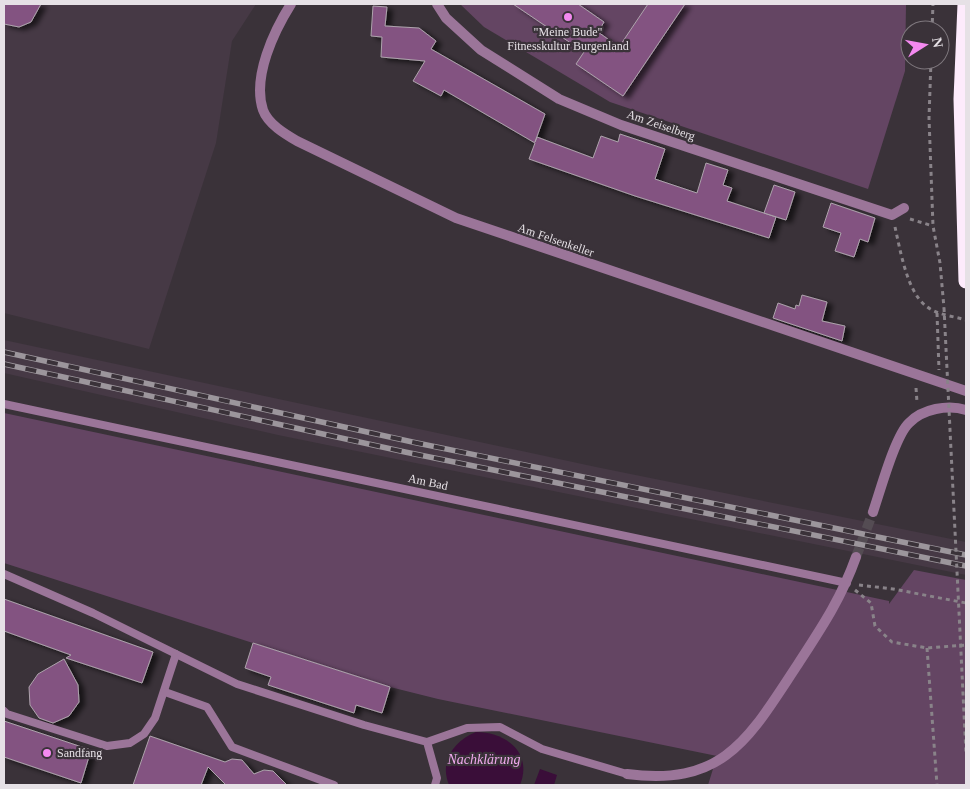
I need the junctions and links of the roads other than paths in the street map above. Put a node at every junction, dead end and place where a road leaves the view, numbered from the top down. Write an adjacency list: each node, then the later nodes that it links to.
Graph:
1 (291, 4): 6 (street, Am Felsenkeller)
2 (437, 4): 4 (street, Am Zeiselberg)
3 (965, 4): 5 (highway)
4 (904, 208)
5 (966, 281)
6 (966, 391)
7 (4, 404): 12 (lane, Am Bad)
8 (966, 410): 9 (street)
9 (873, 512)
10 (856, 557): 12 (street)
11 (4, 574): 13 (lane)
12 (847, 583): 17 (street)
13 (176, 654): 14 (lane); 16 (lane)
14 (165, 692): 15 (lane); 18 (lane)
15 (4, 711)
16 (427, 742): 17 (lane); 19 (lane)
17 (627, 774)
18 (334, 785)
19 (435, 785)

